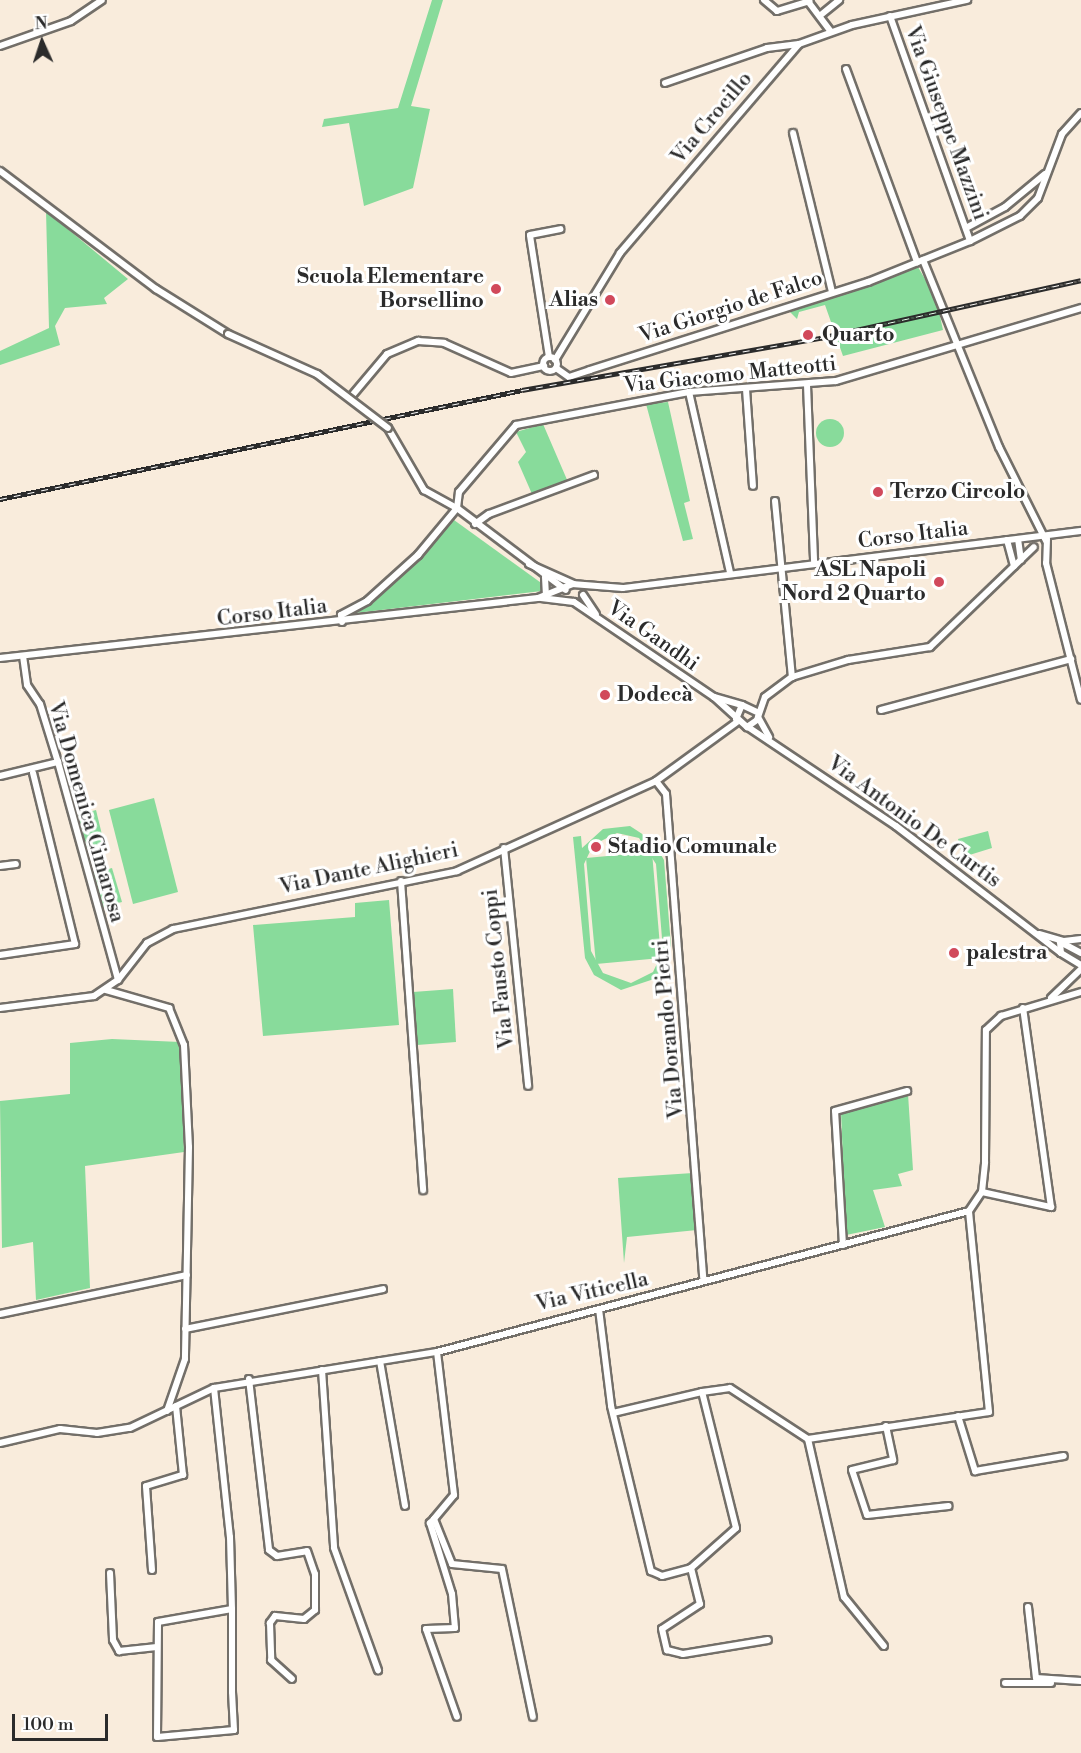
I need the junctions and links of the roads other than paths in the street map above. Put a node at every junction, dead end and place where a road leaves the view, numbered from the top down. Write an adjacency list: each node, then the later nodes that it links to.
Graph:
1 (102, 0): 10 (street)
2 (764, 0): 5 (street)
3 (839, 0): 6 (street)
4 (967, 0): 7 (street, Via Crocillo)
5 (808, 1): 6 (street)
6 (822, 14): 8 (street)
7 (890, 16): 8 (street, Via Crocillo); 19 (street, Via Giuseppe Mazzini)
8 (830, 31): 9 (street, Via Crocillo)
9 (799, 44): 12 (street); 26 (street, Via Crocillo)
10 (0, 46)
11 (846, 69): 22 (street)
12 (665, 83)
13 (1081, 113): 16 (street, Via Giorgio de Falco)
14 (793, 133): 23 (street)
15 (0, 171): 32 (street, bridge)
16 (1048, 171): 17 (street, Via Giorgio de Falco); 18 (street, Via Giorgio de Falco)
17 (1032, 187): 18 (street); 19 (street, Via Giorgio de Falco)
18 (1041, 192): 21 (street, Via Giorgio de Falco)
19 (966, 228): 21 (street, Via Giuseppe Mazzini)
20 (560, 230): 26 (street)
21 (970, 241): 22 (street, Via Giorgio de Falco)
22 (920, 261): 23 (street, Via Giorgio de Falco); 25 (street)
23 (832, 292): 28 (street, Via Giorgio de Falco)
24 (1081, 308): 25 (street, Via Giacomo Matteotti)
25 (956, 344): 29 (street, Via Giacomo Matteotti); 40 (street)
26 (552, 359): 27 (street, Via Crocillo); 28 (street)
27 (544, 366): 28 (street); 32 (street)
28 (556, 368)
29 (807, 385): 30 (street, Via Giacomo Matteotti); 46 (street)
30 (746, 389): 31 (street, Via Giacomo Matteotti); 34 (street)
31 (689, 392): 36 (street, Via Giacomo Matteotti); 51 (street)
32 (350, 398): 36 (street, bridge)
33 (594, 475): 37 (street)
34 (753, 486)
35 (775, 501): 50 (street)
36 (457, 508): 37 (street); 60 (street, Via Giacomo Matteotti)
37 (475, 524): 48 (street)
38 (1081, 531): 39 (street, Corso Italia)
39 (1052, 534): 40 (street, Corso Italia); 43 (street)
40 (1039, 536): 41 (street, Corso Italia); 43 (street); 44 (street)
41 (1018, 538): 42 (street, Corso Italia); 45 (street)
42 (1007, 540): 46 (street, Corso Italia); 49 (street)
43 (1046, 544): 44 (street); 47 (street)
44 (1035, 548): 45 (street); 47 (street)
45 (1021, 560): 49 (street)
46 (814, 563): 50 (street, Corso Italia)
47 (1046, 563): 63 (street)
48 (529, 564): 52 (street); 53 (street, Corso Italia)
49 (1014, 566): 64 (street)
50 (779, 568): 51 (street, Corso Italia); 64 (street)
51 (730, 573): 53 (street, Corso Italia)
52 (545, 577): 54 (street); 55 (street)
53 (577, 585): 54 (street, Corso Italia); 56 (street)
54 (566, 590): 55 (street, Corso Italia); 58 (street)
55 (546, 595): 57 (street, Corso Italia)
56 (583, 595): 58 (street); 59 (street)
57 (538, 598): 58 (street); 60 (street, Corso Italia)
58 (572, 601): 59 (street, Via Gandhi)
59 (596, 614): 65 (street, Via Gandhi)
60 (342, 622): 61 (street, Corso Italia)
61 (23, 656): 62 (street, Corso Italia); 74 (street, Via Domenica Cimarosa)
62 (0, 658)
63 (1071, 659): 67 (street); 69 (street)
64 (792, 677): 66 (street)
65 (714, 697): 68 (street, Via Gandhi); 71 (street, Via Gandhi)
66 (765, 698): 68 (street); 70 (street)
67 (1081, 700)
68 (745, 705): 70 (street); 71 (street)
69 (881, 710)
70 (758, 715): 72 (street); 73 (street, Via Antonio De Curtis)
71 (736, 720): 72 (street, Via Gandhi); 77 (street, Via Dante Alighieri)
72 (747, 727): 73 (street, Via Antonio De Curtis)
73 (769, 737): 82 (street, Via Antonio De Curtis)
74 (58, 762): 76 (street); 89 (street, Via Domenica Cimarosa)
75 (33, 774): 87 (street)
76 (0, 776)
77 (656, 781): 78 (street, Via Dante Alighieri); 104 (street, Via Dorando Pietri)
78 (504, 848): 81 (street, Via Dante Alighieri); 97 (street, Via Fausto Coppi)
79 (16, 864): 80 (street)
80 (0, 866)
81 (401, 881): 89 (street, Via Dante Alighieri); 99 (street)
82 (1039, 934): 84 (street, Via Antonio De Curtis); 85 (street, Via Antonio De Curtis)
83 (1081, 939): 84 (street); 86 (street)
84 (1064, 941): 85 (street); 86 (street, Via Antonio De Curtis)
85 (1061, 953): 88 (street, Via Antonio De Curtis)
86 (1080, 953)
87 (0, 955)
88 (1081, 967): 90 (street)
89 (118, 980): 91 (street, Via Dante Alighieri)
90 (1067, 984): 93 (street); 94 (street)
91 (105, 990): 95 (street, Via Dante Alighieri); 103 (street)
92 (1081, 992): 93 (street)
93 (1072, 994): 94 (street)
94 (1048, 1000): 96 (street)
95 (0, 1008)
96 (1023, 1008): 100 (street); 100 (street)
97 (528, 1086)
98 (907, 1091): 102 (street)
99 (423, 1190)
100 (982, 1192): 101 (street)
101 (969, 1211): 102 (street, Via Viticella); 118 (street)
102 (843, 1245): 104 (street, Via Viticella)
103 (188, 1275): 107 (street); 108 (street)
104 (703, 1278): 106 (street, Via Viticella)
105 (383, 1288): 108 (street)
106 (599, 1309): 109 (street, Via Viticella); 117 (street)
107 (0, 1314)
108 (185, 1329): 116 (street)
109 (437, 1352): 110 (street, Via Viticella); 125 (street)
110 (380, 1361): 111 (street, Via Viticella); 123 (street)
111 (322, 1370): 112 (street, Via Viticella); 134 (street)
112 (249, 1379): 113 (street, Via Viticella); 135 (street)
113 (214, 1388): 115 (street, Via Viticella); 130 (street)
114 (702, 1392): 117 (street); 120 (street); 126 (street)
115 (176, 1406): 116 (street, Via Viticella); 127 (street)
116 (166, 1411): 121 (street, Via Viticella)
117 (613, 1413): 126 (street)
118 (958, 1416): 119 (street); 122 (street)
119 (886, 1426): 120 (street); 124 (street)
120 (808, 1439): 132 (street)
121 (0, 1443)
122 (1064, 1456)
123 (405, 1506)
124 (949, 1506)
125 (434, 1519): 138 (street); 139 (street)
126 (691, 1568): 131 (street)
127 (152, 1570)
128 (110, 1573): 133 (street)
129 (1028, 1608): 137 (street)
130 (232, 1609): 133 (street); 133 (street)
131 (768, 1640)
132 (884, 1646)
133 (157, 1647)
134 (378, 1670)
135 (292, 1679)
136 (1005, 1683): 137 (street)
137 (1081, 1683)
138 (457, 1717)
139 (533, 1717)

